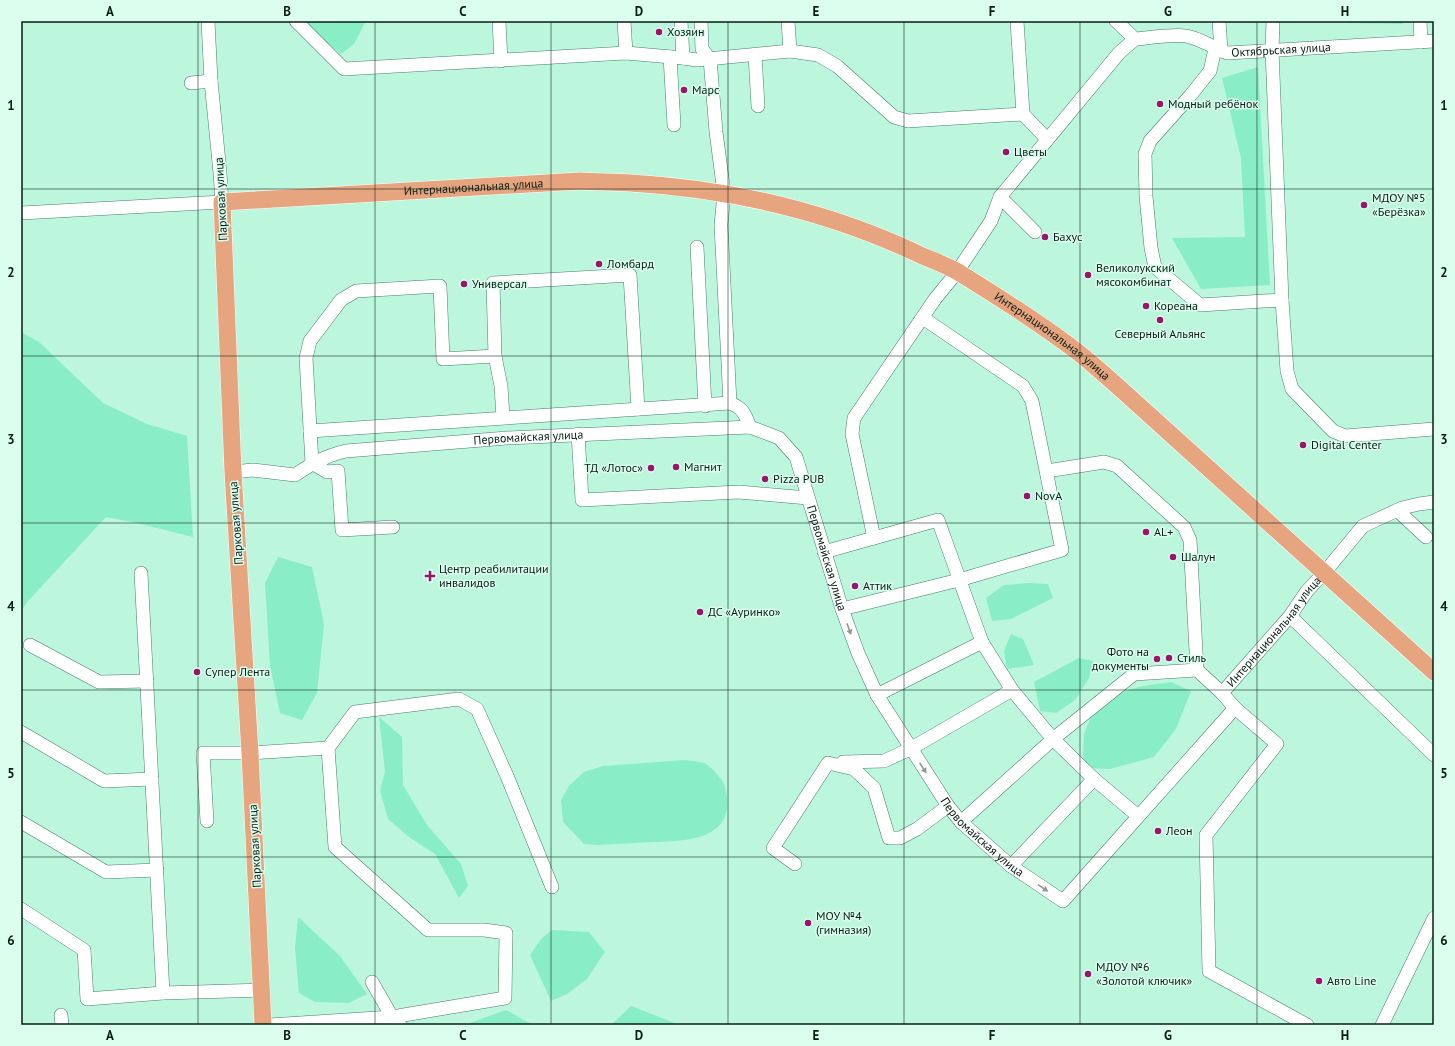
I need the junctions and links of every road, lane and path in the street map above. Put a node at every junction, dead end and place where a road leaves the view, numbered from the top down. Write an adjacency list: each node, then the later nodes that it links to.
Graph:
1 (208, 21): 23 (street, Парковая улица)
2 (296, 21): 22 (street)
3 (499, 21): 22 (street)
4 (624, 21): 18 (street)
5 (681, 21): 20 (street)
6 (701, 21): 21 (street)
7 (788, 21): 17 (street)
8 (1017, 21): 26 (street)
9 (1116, 21): 13 (street)
10 (1219, 21): 15 (street)
11 (1273, 21): 16 (street)
12 (1420, 21): 14 (street)
13 (1135, 39): 15 (street, Октябрьская улица); 28 (street)
14 (1428, 41): 16 (street, Октябрьская улица)
15 (1218, 50): 16 (street, Октябрьская улица); 36 (street)
16 (1272, 50): 36 (street)
17 (790, 51): 19 (street); 26 (street)
18 (626, 53): 20 (street); 22 (street)
19 (755, 55): 21 (street); 25 (street)
20 (677, 57): 21 (street); 27 (street)
21 (710, 59): 29 (street)
22 (501, 61)
23 (211, 82): 24 (street); 31 (street, Парковая улица)
24 (191, 83)
25 (758, 106)
26 (1023, 114): 28 (street)
27 (674, 125)
28 (1047, 139): 30 (street)
29 (724, 193): 31 (main road, Интернациональная улица); 35 (main road, Интернациональная улица); 39 (street)
30 (1000, 197): 33 (street); 35 (street)
31 (222, 202): 32 (street); 49 (main road, Парковая улица)
32 (21, 213)
33 (1035, 232)
34 (696, 247): 40 (street)
35 (957, 272): 37 (street); 58 (main road, Интернациональная улица)
36 (1282, 300): 44 (street)
37 (923, 318): 48 (street); 55 (street)
38 (495, 356): 41 (street); 42 (street); 45 (street)
39 (730, 403): 40 (street, Первомайская улица); 43 (street)
40 (705, 406): 41 (street, Первомайская улица)
41 (638, 409): 42 (street, Первомайская улица)
42 (503, 417): 45 (street, Первомайская улица)
43 (750, 427): 46 (street, Первомайская улица); 50 (street, Первомайская улица)
44 (1434, 429)
45 (310, 431): 47 (street)
46 (578, 434): 47 (street, Первомайская улица); 50 (street)
47 (312, 463): 49 (street, Первомайская улица); 53 (street)
48 (1047, 470): 59 (street); 64 (street)
49 (233, 472): 75 (main road, Парковая улица)
50 (808, 498): 56 (street, Первомайская улица)
51 (1434, 502): 52 (street)
52 (1398, 511): 54 (street); 58 (street)
53 (393, 527)
54 (1426, 537)
55 (874, 538): 56 (street); 59 (street)
56 (824, 552): 60 (street, Первомайская улица)
57 (141, 573): 66 (street)
58 (1324, 573): 61 (street, Интернациональная улица); 65 (main road, Интернациональная улица)
59 (959, 580): 60 (street); 62 (street)
60 (842, 609): 69 (street, Первомайская улица, one-way to 69)
61 (1290, 616): 68 (street, Интернациональная улица); 76 (street)
62 (982, 642): 67 (street); 69 (street)
63 (30, 645): 66 (street)
64 (1197, 670): 68 (street); 72 (street)
65 (1434, 672)
66 (147, 681): 78 (street)
67 (1012, 690): 72 (street); 74 (street)
68 (1222, 693): 70 (street, Интернациональная улица)
69 (877, 695): 74 (street, Первомайская улица)
70 (1235, 708): 81 (street, Первомайская улица); 98 (street, Интернациональная улица)
71 (21, 732): 78 (street)
72 (1053, 739): 79 (street); 84 (street)
73 (328, 748): 75 (street); 88 (street); 94 (street)
74 (910, 749): 77 (street); 80 (street, Первомайская улица, one-way to 80)
75 (250, 753): 82 (street); 92 (main road, Парковая улица)
76 (1434, 755)
77 (828, 763): 80 (street); 85 (street)
78 (152, 779): 87 (street)
79 (1094, 779): 81 (street); 86 (street)
80 (948, 806): 84 (street, Первомайская улица)
81 (1138, 816): 86 (street, Первомайская улица, one-way to 81)
82 (207, 821)
83 (21, 822): 87 (street)
84 (961, 822): 86 (street, Первомайская улица)
85 (795, 864)
86 (1011, 866)
87 (157, 870): 93 (street)
88 (552, 887)
89 (21, 909): 93 (street)
90 (1434, 918): 99 (street)
91 (372, 982): 94 (street)
92 (261, 990): 93 (street); 96 (main road, Парковая улица)
93 (163, 993)
94 (396, 1021): 95 (street)
95 (318, 1024): 97 (street)
96 (263, 1025)
97 (270, 1025)
98 (1307, 1025)
99 (1382, 1025)

